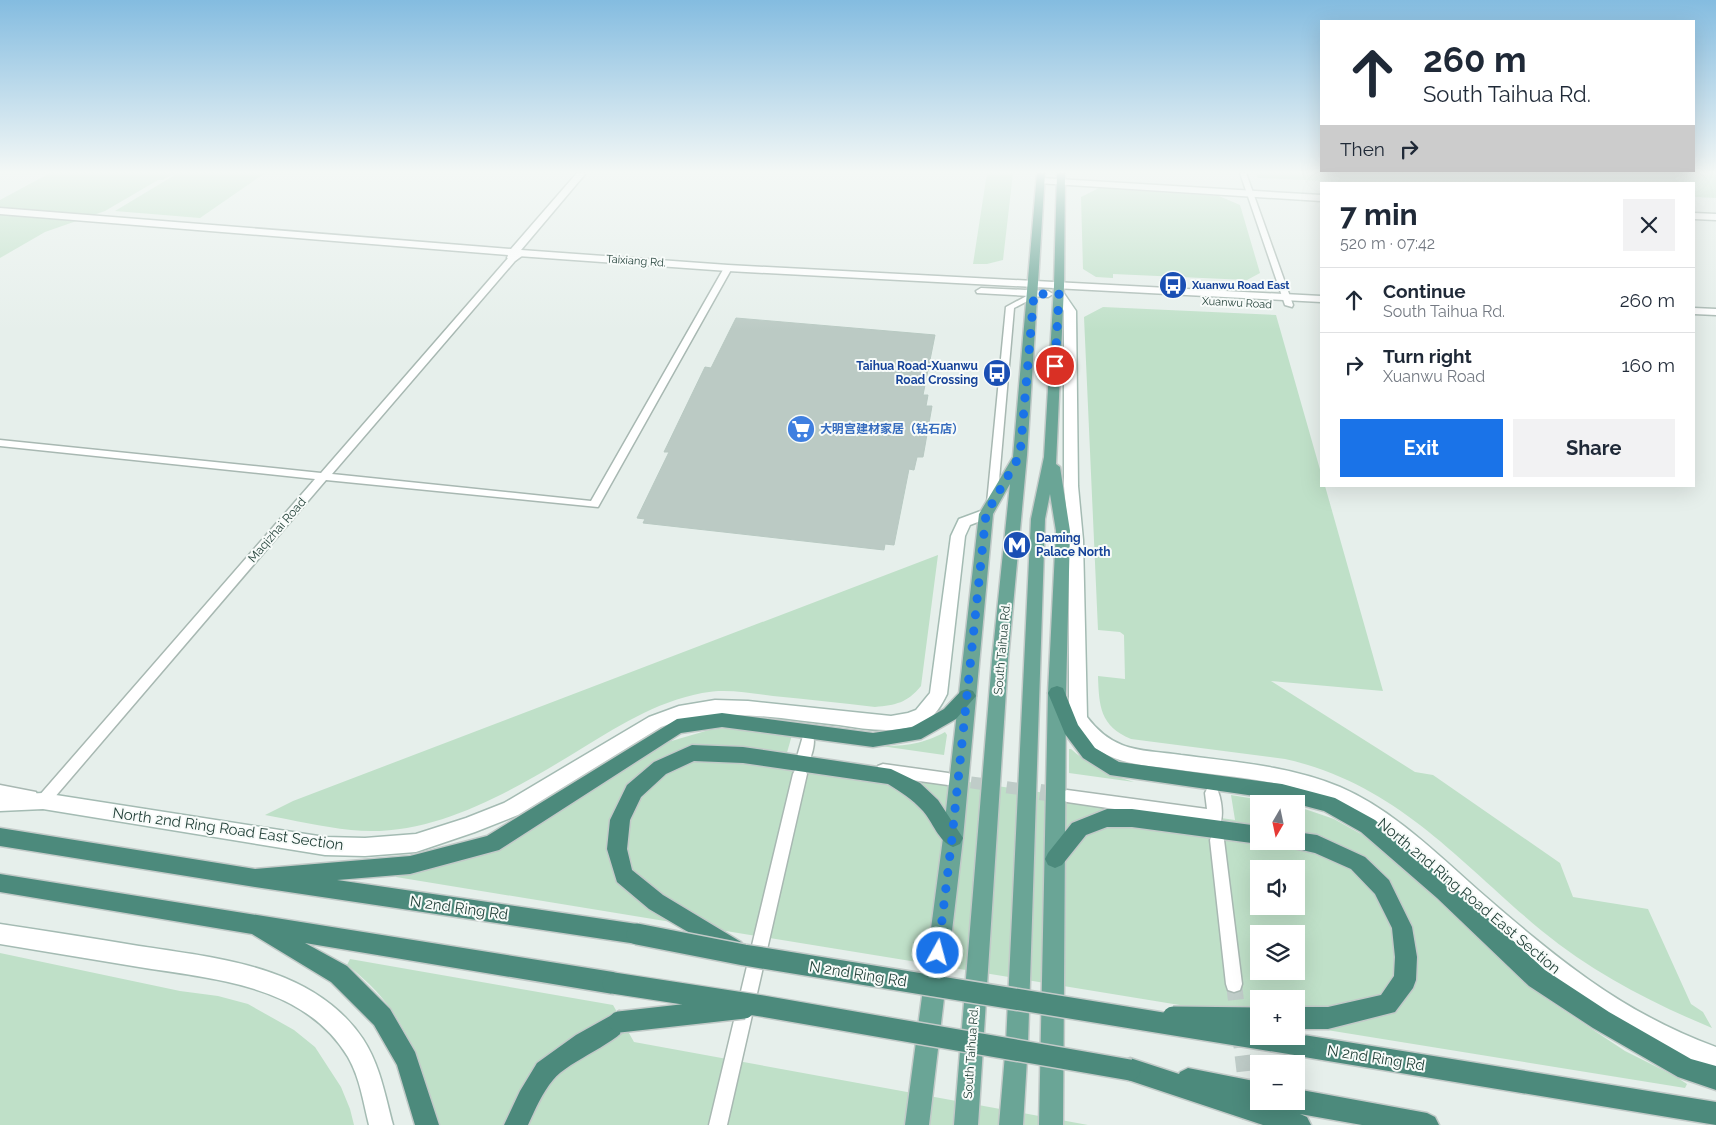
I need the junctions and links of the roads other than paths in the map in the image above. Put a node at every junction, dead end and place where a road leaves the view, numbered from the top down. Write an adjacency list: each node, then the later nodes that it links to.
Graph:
1 (105, 226): 8 (street, Taixiang Rd.)
2 (170, 226): 8 (street, Taixiang Rd.)
3 (540, 226): 8 (street, Maqizhai Road)
4 (543, 226): 8 (street, Maqizhai Road)
5 (1038, 226): 10 (main road, South Taihua Rd.)
6 (1061, 226): 11 (main road)
7 (1261, 226): 13 (street)
8 (516, 255): 9 (street, Taixiang Rd.); 22 (street, Maqizhai Road)
9 (726, 272): 10 (street, Taixiang Rd.); 22 (street)
10 (1034, 288): 11 (street, Xuanwu Road); 20 (main road, South Taihua Rd.); 23 (street)
11 (1059, 290): 13 (street, Xuanwu Road); 21 (main road); 50 (street, North 2nd Ring Road East Section)
12 (1320, 299): 13 (street, Xuanwu Road)
13 (1288, 301): 15 (street, Xuanwu Road)
14 (1695, 306): 16 (street)
15 (1320, 307)
16 (1716, 307)
17 (1695, 311): 18 (street)
18 (1716, 312)
19 (0, 443): 22 (street)
20 (1020, 455): 23 (main road); 61 (main road, South Taihua Rd.)
21 (1051, 457): 24 (main road); 62 (main road)
22 (322, 476): 32 (street, Maqizhai Road)
23 (989, 509): 25 (main road); 32 (street, North 2nd Ring Road East Section)
24 (1057, 693): 39 (main road); 52 (highway)
25 (967, 696): 36 (main road); 40 (highway)
26 (808, 740): 27 (street)
27 (802, 764): 28 (street); 59 (street)
28 (948, 779)
29 (1212, 792): 31 (street)
30 (0, 793): 32 (street)
31 (1068, 796)
32 (43, 801): 33 (street, North 2nd Ring Road East Section)
33 (0, 803)
34 (1250, 834): 39 (highway)
35 (0, 837): 40 (highway, N 2nd Ring Rd)
36 (952, 838): 44 (highway); 60 (main road)
37 (1217, 840): 45 (street)
38 (1305, 842): 49 (highway)
39 (1055, 859): 63 (main road)
40 (255, 878): 44 (highway, N 2nd Ring Rd, bridge)
41 (0, 883): 42 (highway)
42 (250, 923): 46 (highway, bridge); 57 (highway)
43 (0, 934): 56 (street)
44 (744, 955): 47 (highway, N 2nd Ring Rd, bridge)
45 (1234, 984)
46 (762, 1006): 51 (highway, bridge); 58 (highway, bridge)
47 (1124, 1017): 48 (highway, bridge); 55 (highway, N 2nd Ring Rd, bridge)
48 (1250, 1018)
49 (1305, 1018)
50 (1716, 1058)
51 (1130, 1070): 53 (highway); 64 (highway)
52 (1716, 1078)
53 (1250, 1092)
54 (1305, 1103): 65 (highway)
55 (1716, 1114)
56 (381, 1125)
57 (427, 1125)
58 (516, 1125)
59 (718, 1125)
60 (917, 1125)
61 (966, 1125)
62 (1011, 1125)
63 (1051, 1125)
64 (1299, 1125)
65 (1427, 1125)

